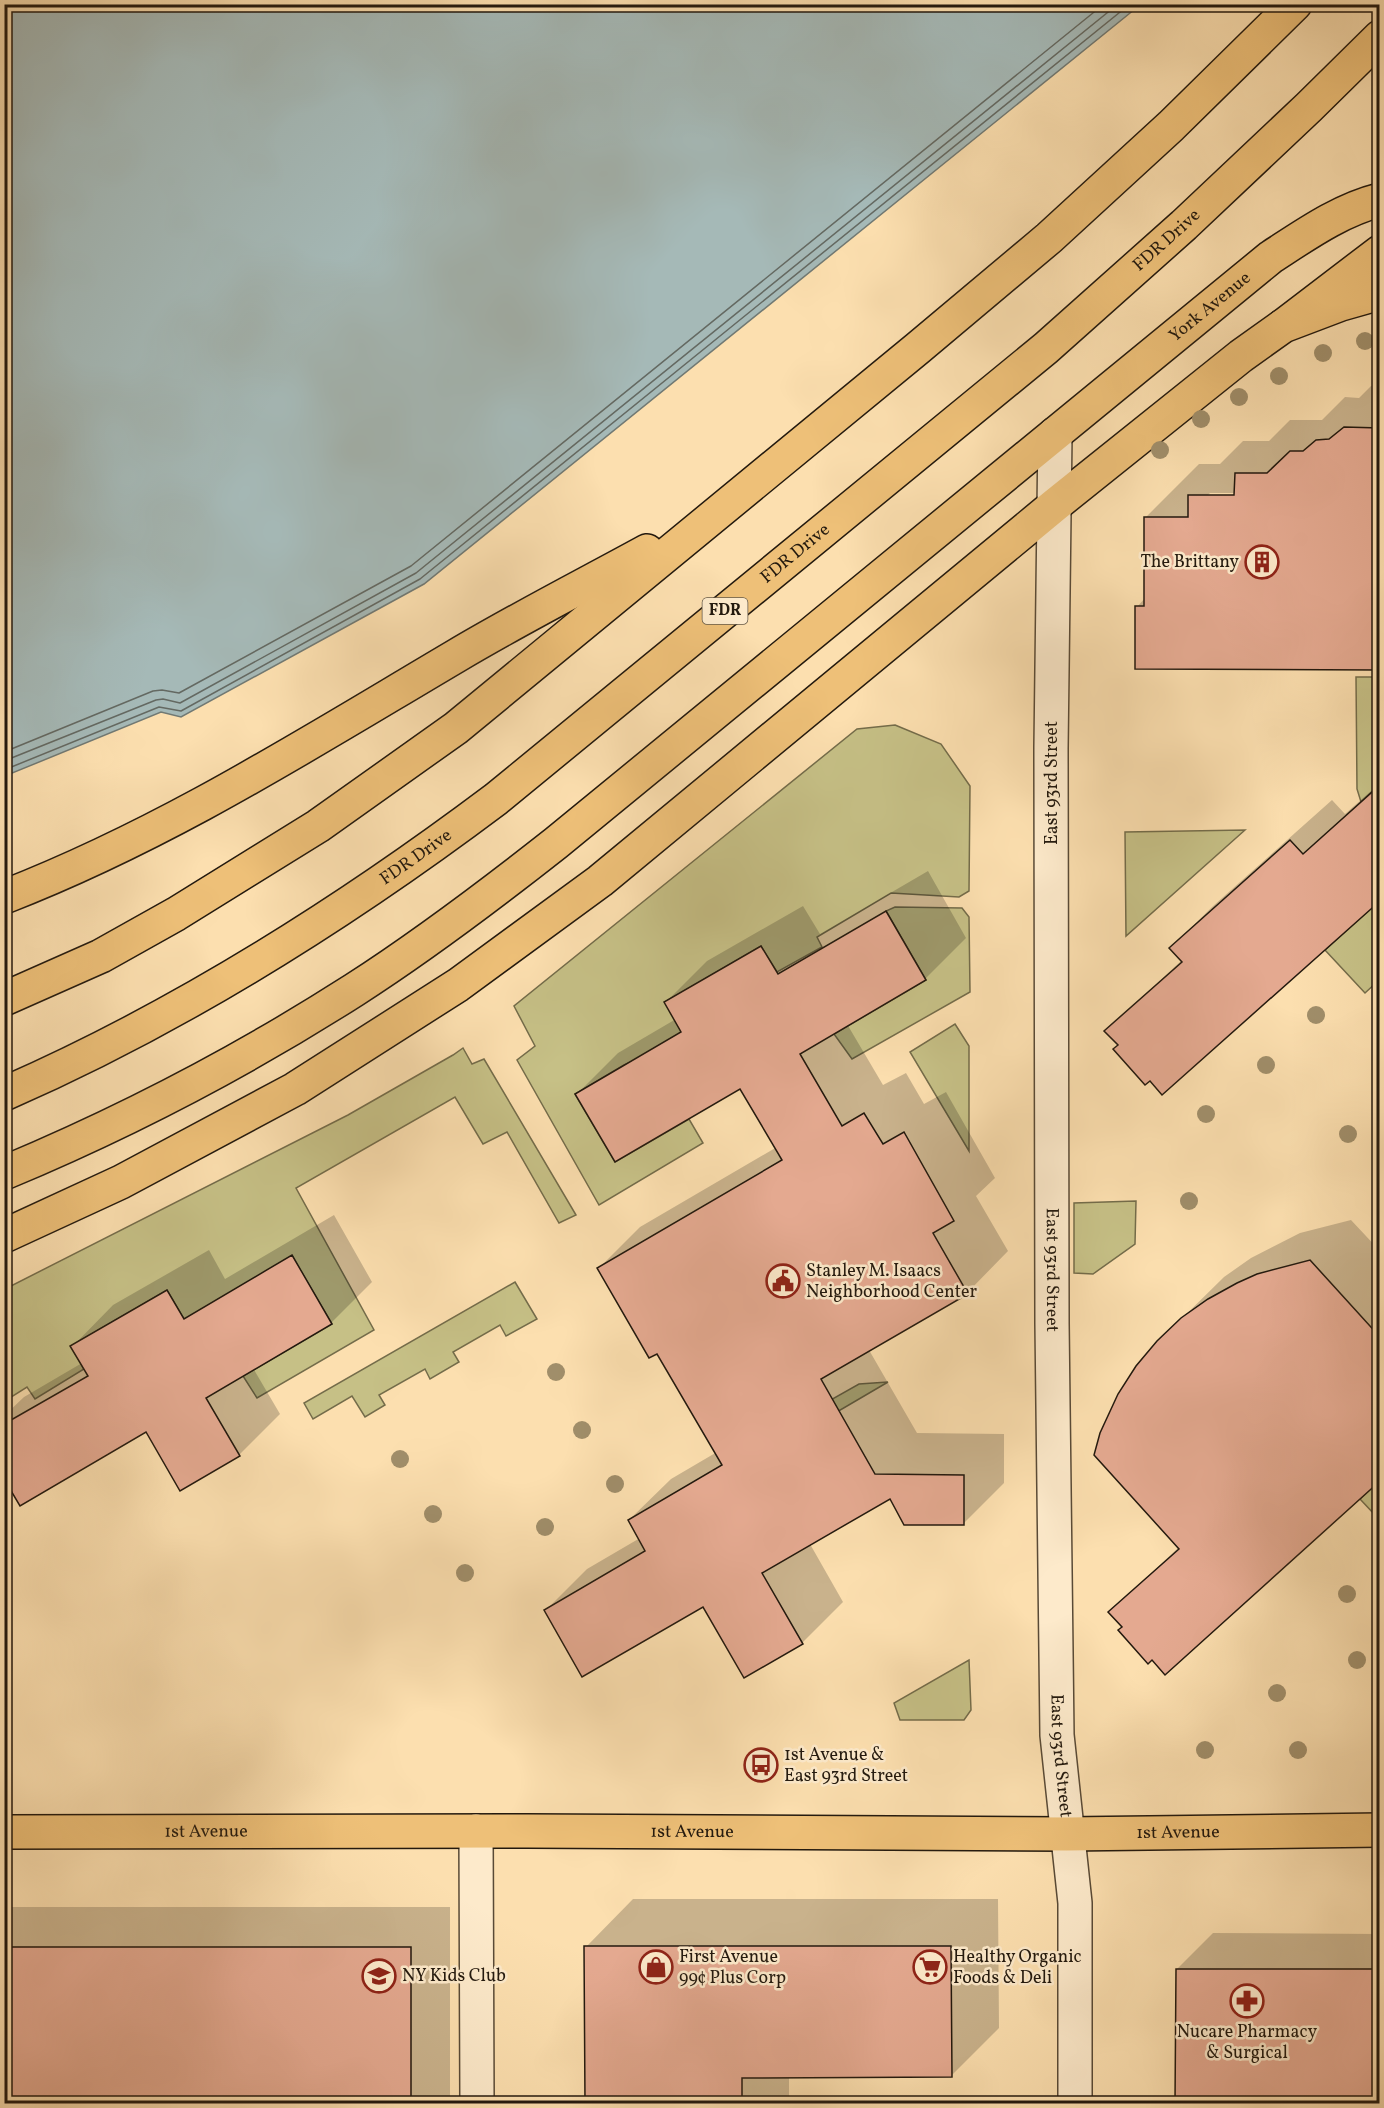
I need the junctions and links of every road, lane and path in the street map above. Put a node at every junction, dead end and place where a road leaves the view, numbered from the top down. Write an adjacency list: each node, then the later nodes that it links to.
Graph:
1 (1295, 4): 9 (main road)
2 (1380, 37): 12 (main road, FDR Drive / FDR)
3 (1380, 200): 7 (main road, York Avenue)
4 (1380, 252): 6 (main road)
5 (1380, 293): 6 (main road)
6 (1283, 326): 8 (main road)
7 (1055, 434): 8 (street, East 93rd Street); 13 (main road)
8 (1055, 505): 14 (main road); 18 (street, East 93rd Street)
9 (717, 513): 10 (main road); 11 (main road)
10 (4, 897)
11 (4, 999)
12 (4, 1094)
13 (4, 1173)
14 (4, 1236)
15 (1380, 1830): 18 (main road, 1st Avenue)
16 (476, 1831): 17 (main road, 1st Avenue); 18 (main road, 1st Avenue); 19 (street)
17 (4, 1832)
18 (1067, 1834): 20 (street, East 93rd Street)
19 (477, 2103)
20 (1075, 2103)

